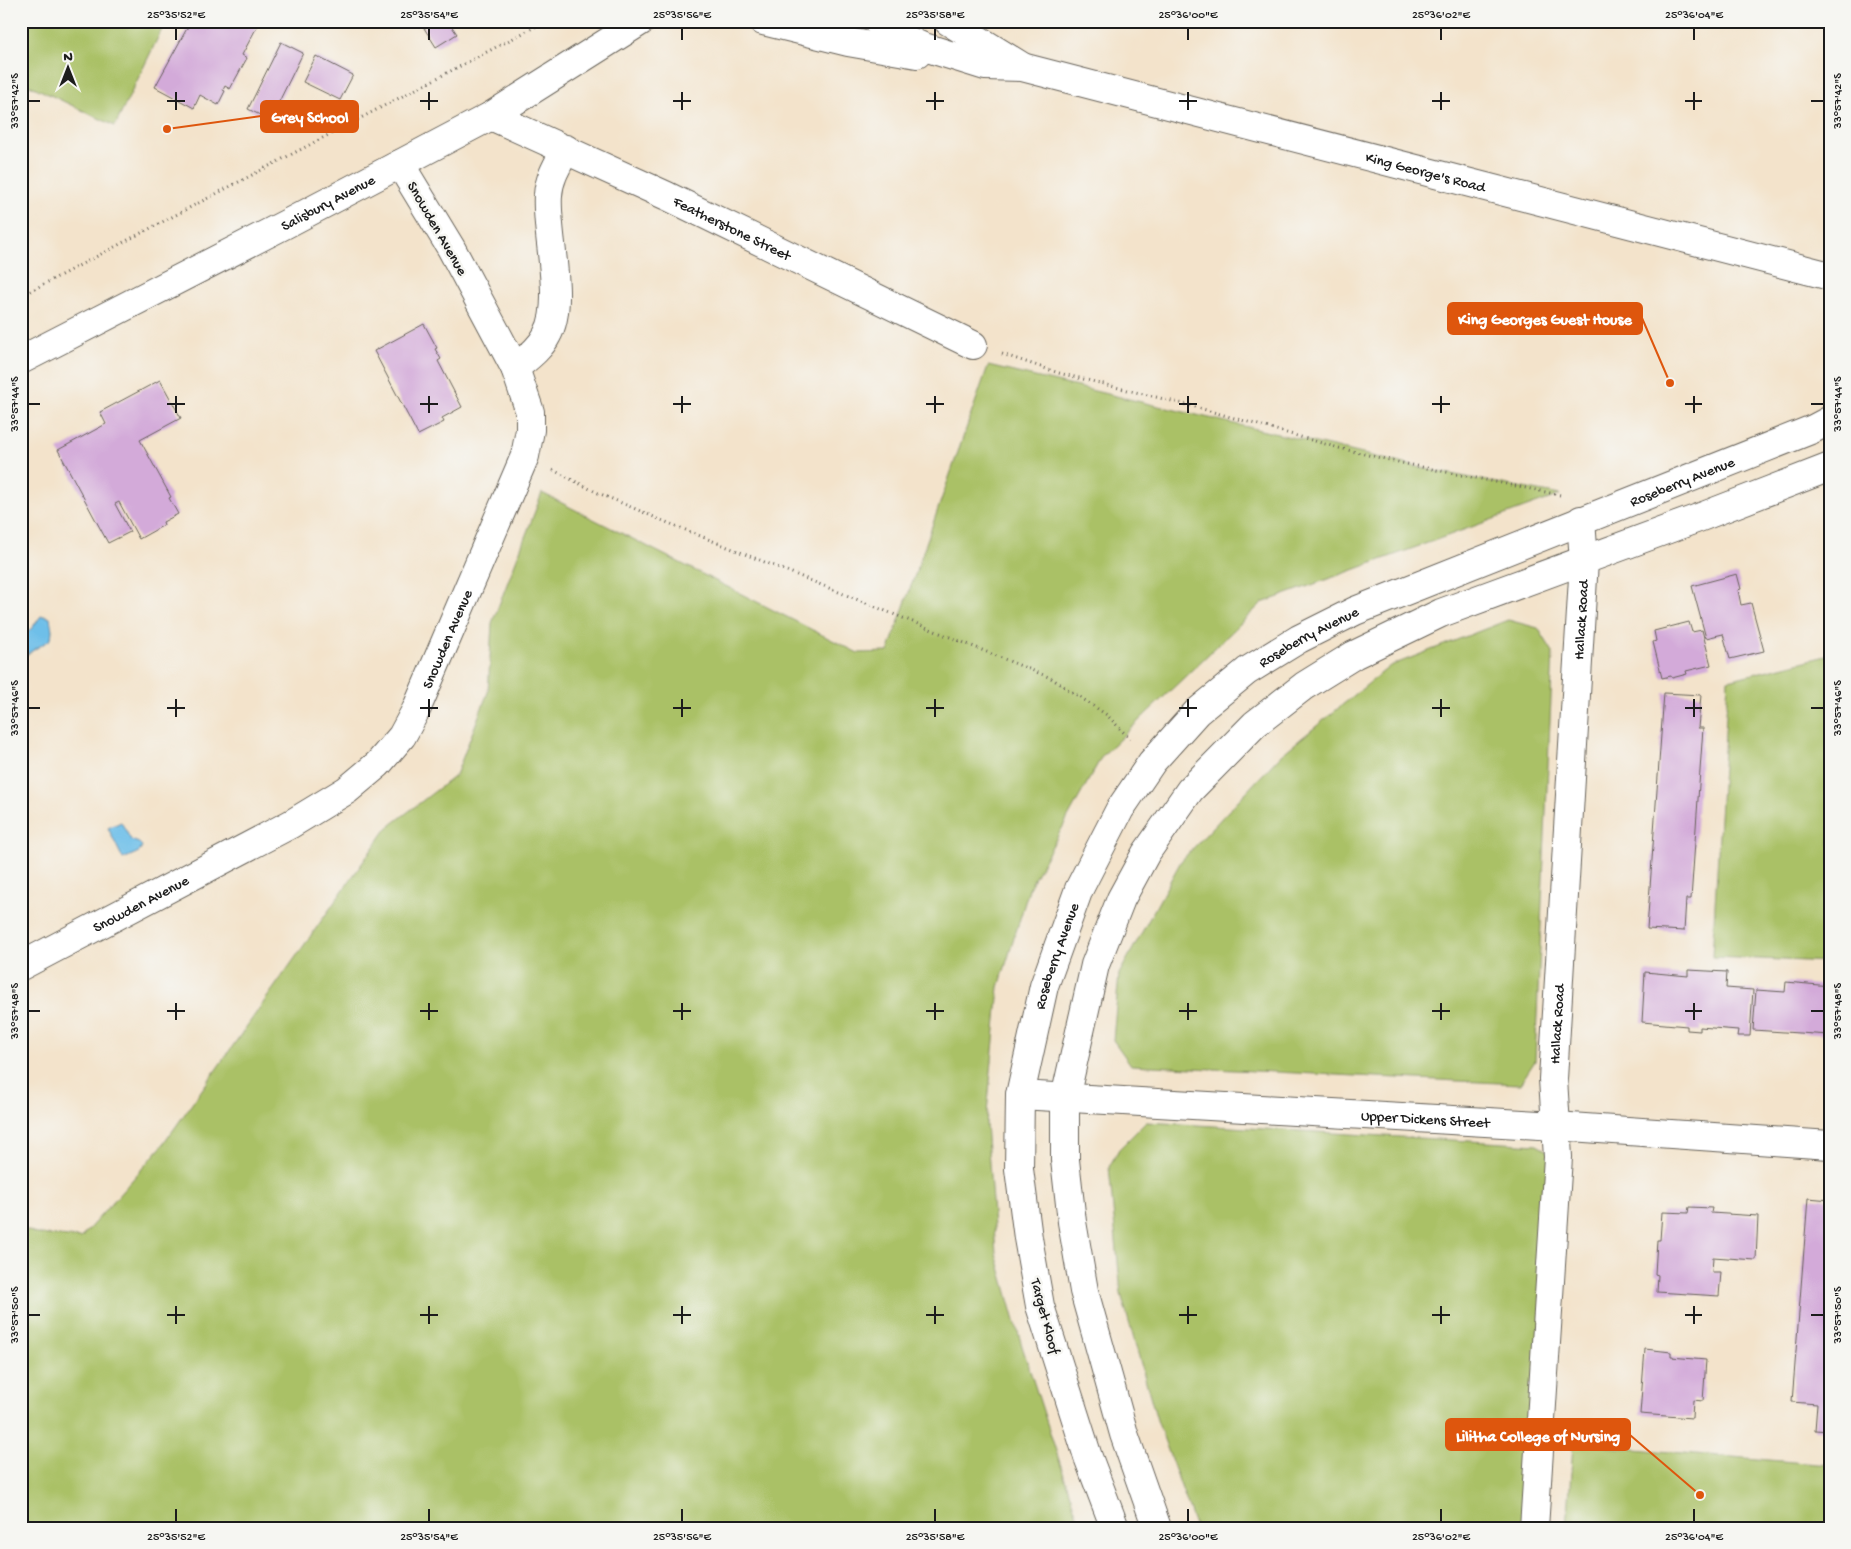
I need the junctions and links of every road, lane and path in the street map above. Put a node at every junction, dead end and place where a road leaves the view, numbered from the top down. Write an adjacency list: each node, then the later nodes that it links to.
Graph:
1 (546, 21): 13 (path)
2 (656, 21): 6 (street, Salisbury Avenue)
3 (763, 21): 7 (street, King George's Road)
4 (876, 21): 7 (street, King George's Road)
5 (948, 21): 8 (street, King George's Road)
6 (633, 26): 9 (street, Salisbury Avenue)
7 (985, 66): 8 (street, King George's Road)
8 (1022, 66): 12 (street, King George's Road)
9 (491, 116): 10 (street, Featherstone Street); 11 (street, Salisbury Avenue)
10 (566, 149): 14 (street, Featherstone Street); 16 (street)
11 (400, 164): 15 (street, Salisbury Avenue); 16 (street, Snowden Avenue)
12 (1830, 276)
13 (21, 296)
14 (972, 345): 20 (path)
15 (21, 360)
16 (516, 368): 18 (street, Snowden Avenue)
17 (1830, 420): 20 (street, Roseberry Avenue)
18 (526, 456): 22 (path); 23 (street, Snowden Avenue)
19 (1830, 467): 21 (street)
20 (1575, 508): 21 (street, Hallack Road); 22 (street, Roseberry Avenue)
21 (1584, 561): 25 (street); 26 (street, Hallack Road)
22 (1152, 762): 24 (street, Roseberry Avenue)
23 (21, 966)
24 (1020, 1095): 25 (street, Upper Dickens Street); 28 (street, Target Kloof)
25 (1064, 1098): 26 (street, Upper Dickens Street); 29 (street)
26 (1556, 1126): 27 (street, Upper Dickens Street); 30 (street, Hallack Road)
27 (1830, 1145)
28 (1115, 1528)
29 (1157, 1528)
30 (1534, 1528)

